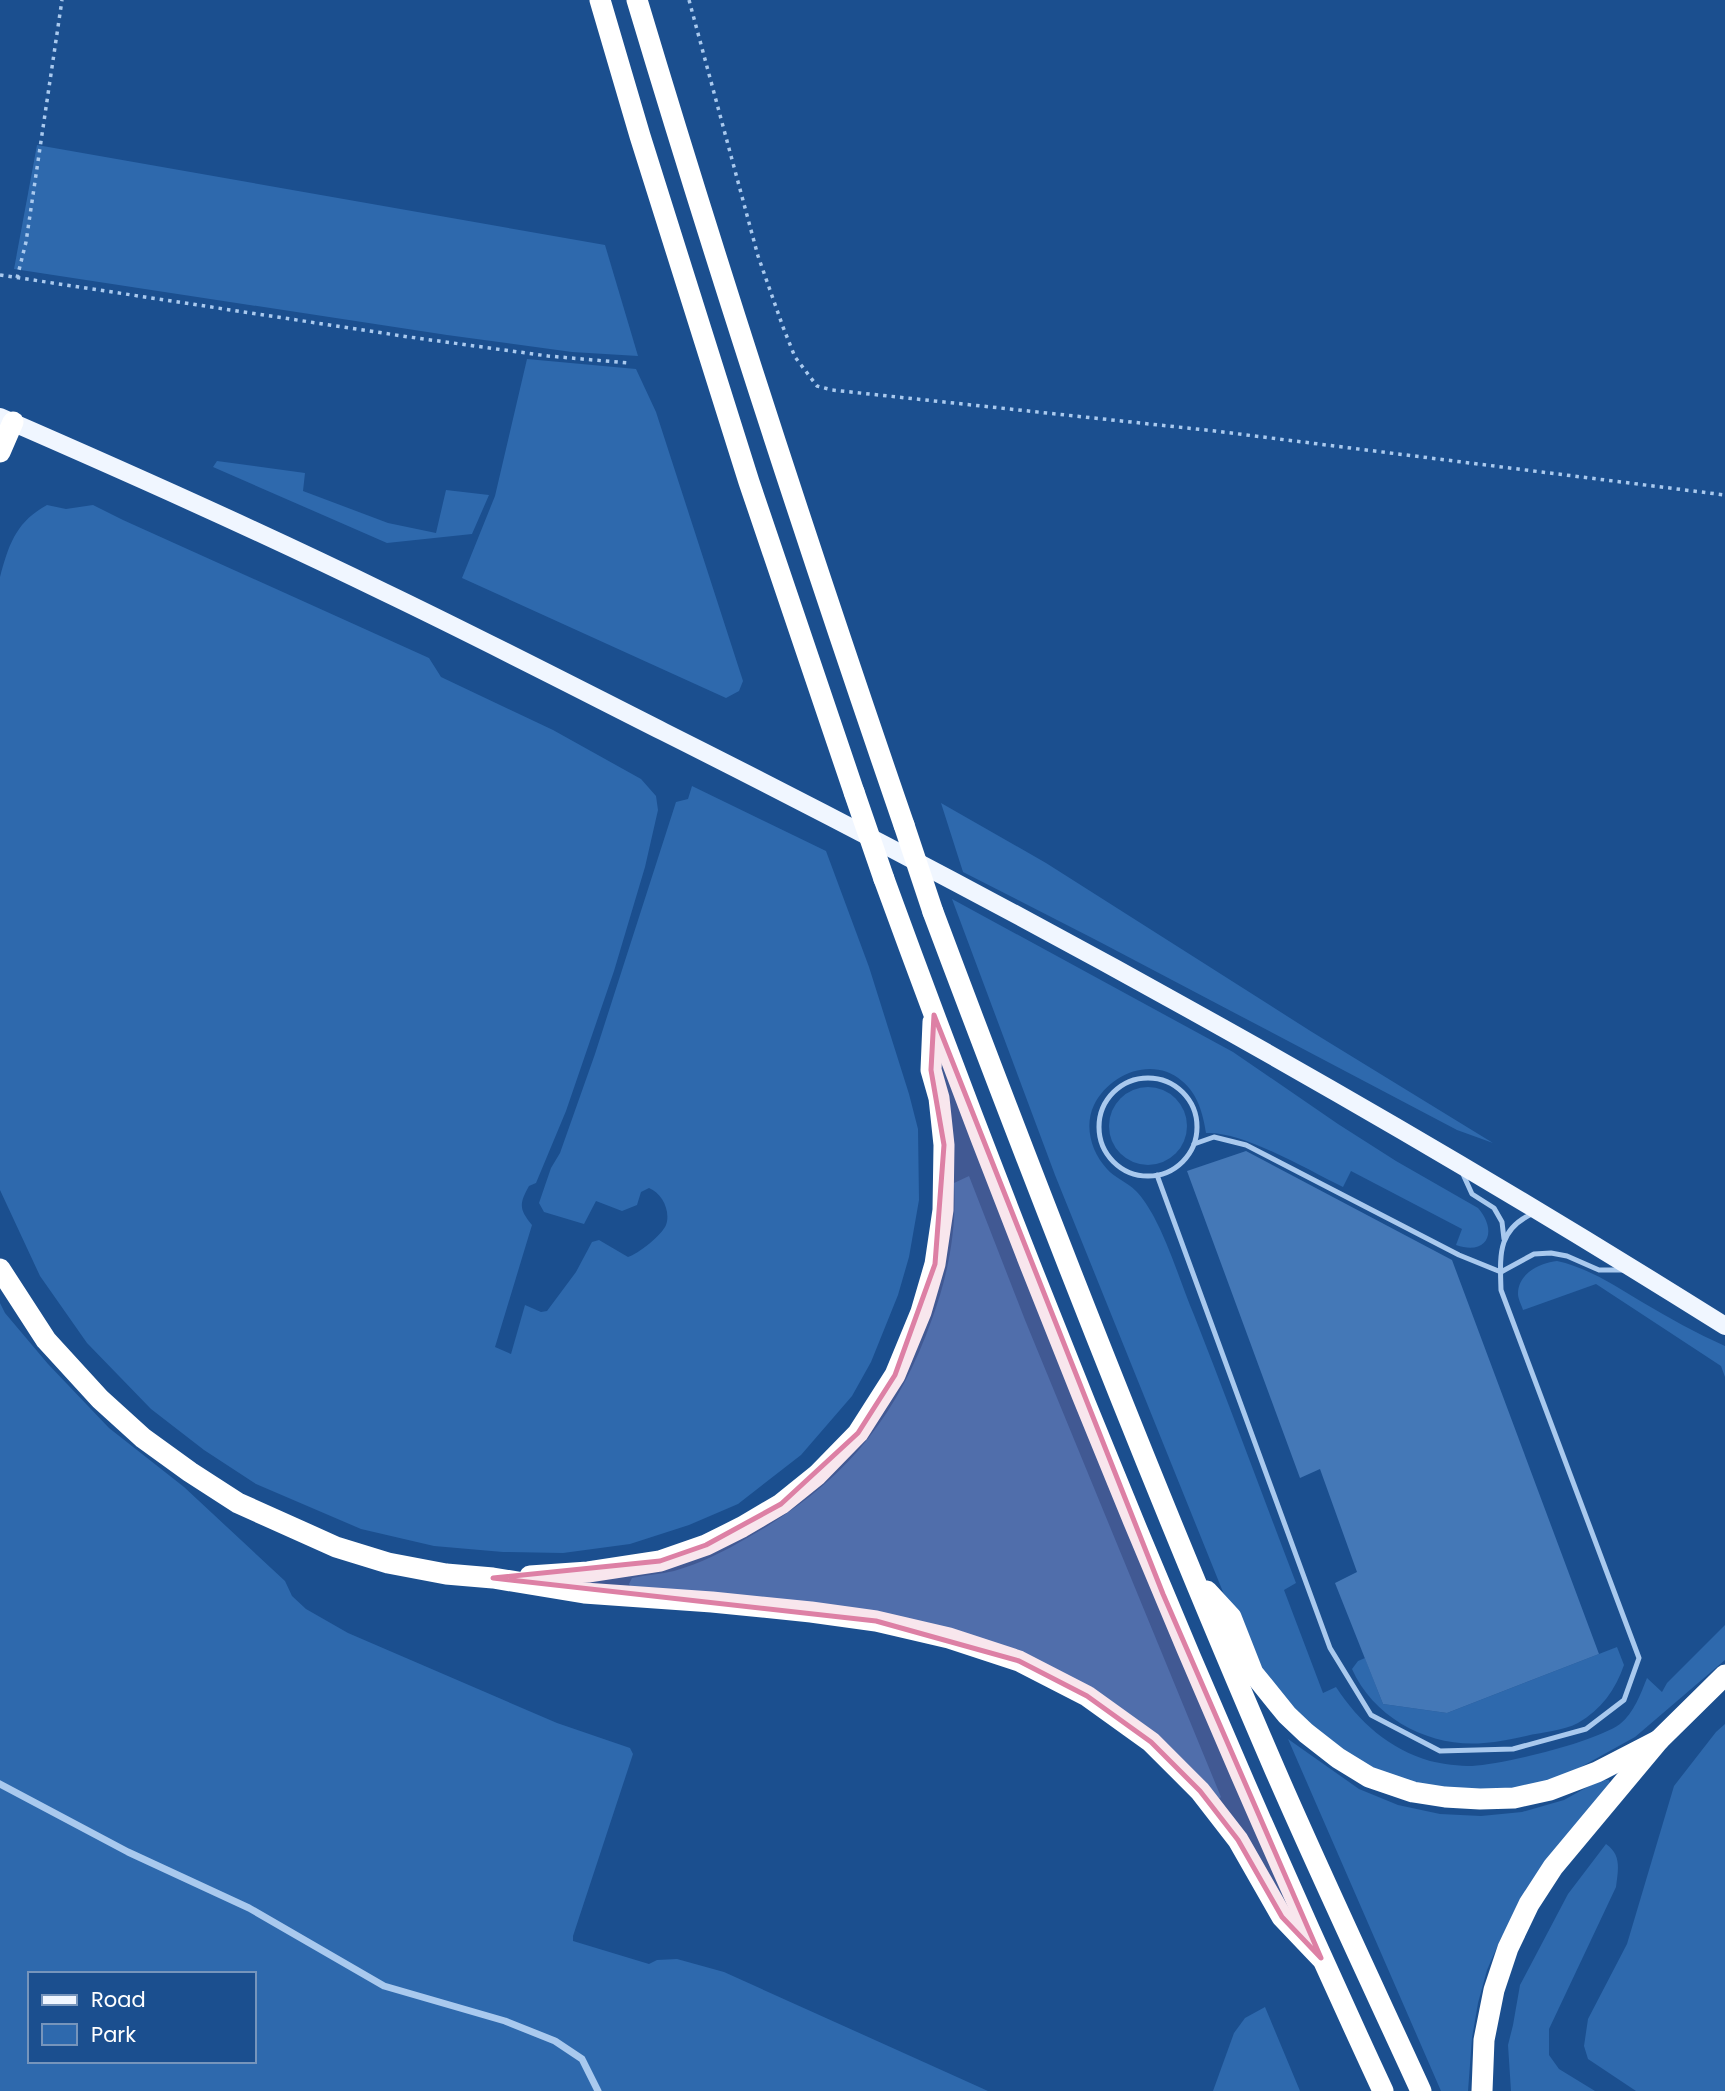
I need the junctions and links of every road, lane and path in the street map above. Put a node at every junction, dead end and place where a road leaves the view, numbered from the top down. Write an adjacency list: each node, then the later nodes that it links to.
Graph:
1 (62, 0): 6 (path)
2 (600, 0): 11 (highway, bridge)
3 (637, 0): 22 (highway, bridge)
4 (689, 0): 10 (path)
5 (0, 275): 6 (path)
6 (17, 278): 7 (path)
7 (628, 363)
8 (4, 419): 9 (highway); 13 (main road)
9 (0, 452)
10 (1725, 495)
11 (934, 1014): 21 (highway); 26 (highway)
12 (1194, 1144): 14 (lane); 14 (lane); 19 (lane)
13 (1457, 1163): 15 (main road); 16 (lane)
14 (1157, 1175): 19 (lane)
15 (1538, 1211): 16 (lane); 18 (main road)
16 (1504, 1239): 19 (lane)
17 (0, 1269): 21 (highway)
18 (1638, 1271): 19 (lane); 20 (main road)
19 (1501, 1272)
20 (1725, 1326)
21 (493, 1578): 26 (highway)
22 (1196, 1580): 24 (highway); 29 (highway)
23 (1725, 1675): 24 (highway)
24 (1659, 1740): 30 (highway)
25 (0, 1783): 27 (street)
26 (1321, 1958): 28 (highway)
27 (598, 2091)
28 (1383, 2091)
29 (1421, 2091)
30 (1482, 2091)

